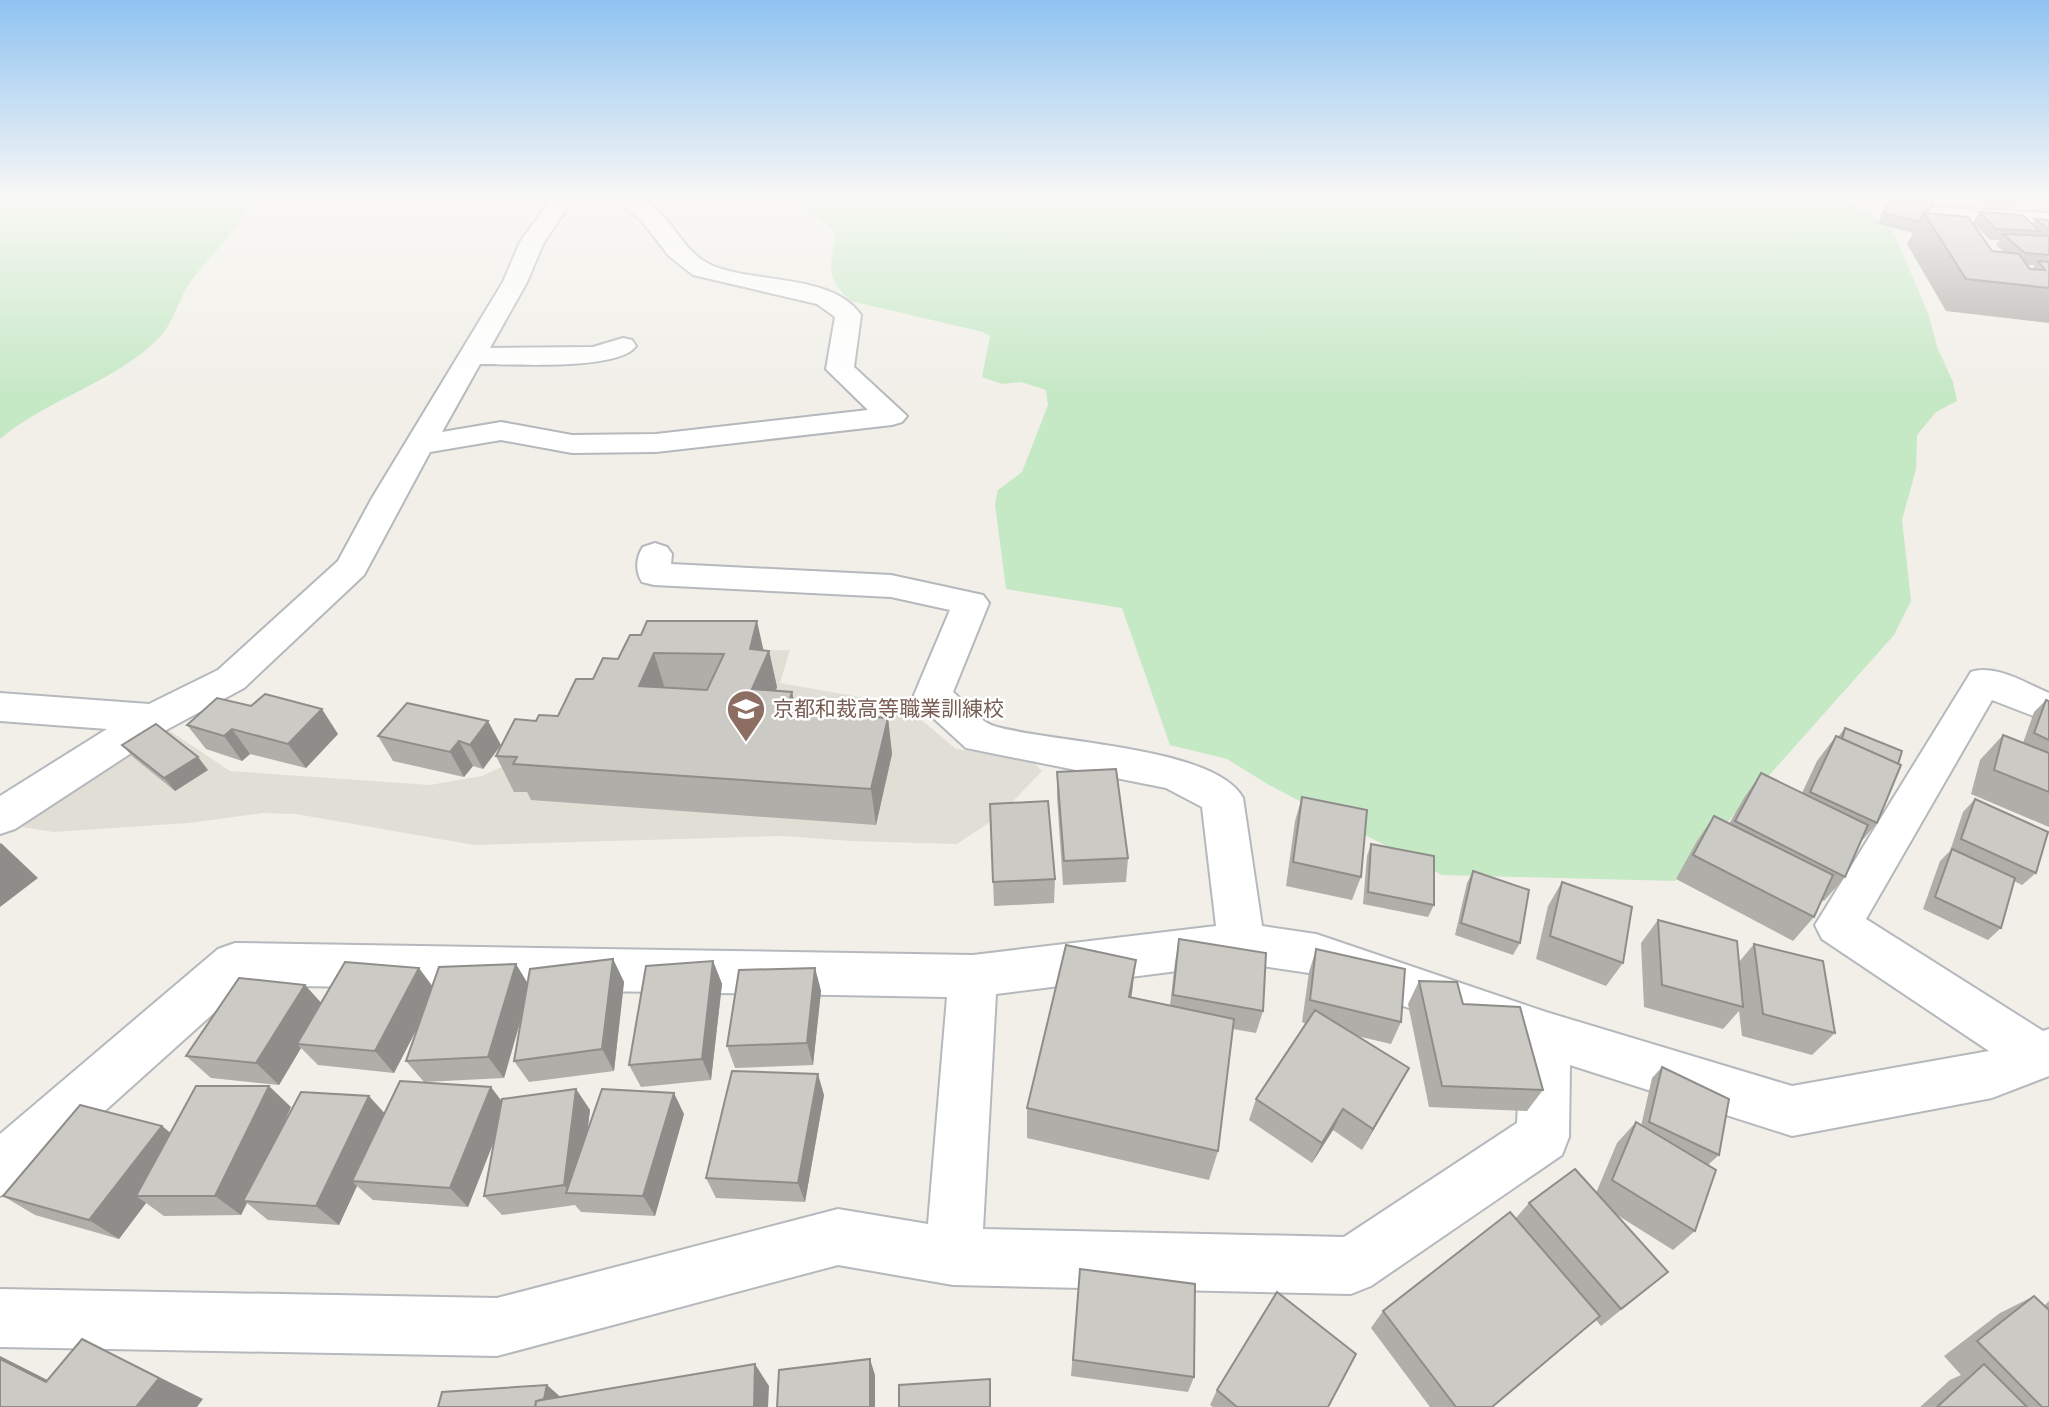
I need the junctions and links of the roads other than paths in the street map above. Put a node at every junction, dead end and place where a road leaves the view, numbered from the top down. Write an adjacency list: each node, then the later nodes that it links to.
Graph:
1 (523, 264): 6 (street)
2 (694, 264): 7 (street)
3 (1983, 264): 4 (street)
4 (2049, 286)
5 (623, 346): 6 (street)
6 (472, 356): 7 (street)
7 (422, 444): 11 (street)
8 (655, 554): 13 (street)
9 (0, 707): 11 (street)
10 (2049, 708): 16 (street)
11 (154, 719): 12 (street)
12 (0, 817)
13 (1241, 943): 14 (street); 15 (street)
14 (973, 976): 17 (street); 18 (street)
15 (1546, 1035): 16 (street); 18 (street)
16 (2044, 1054)
17 (0, 1169)
18 (953, 1257): 19 (street)
19 (0, 1318)

